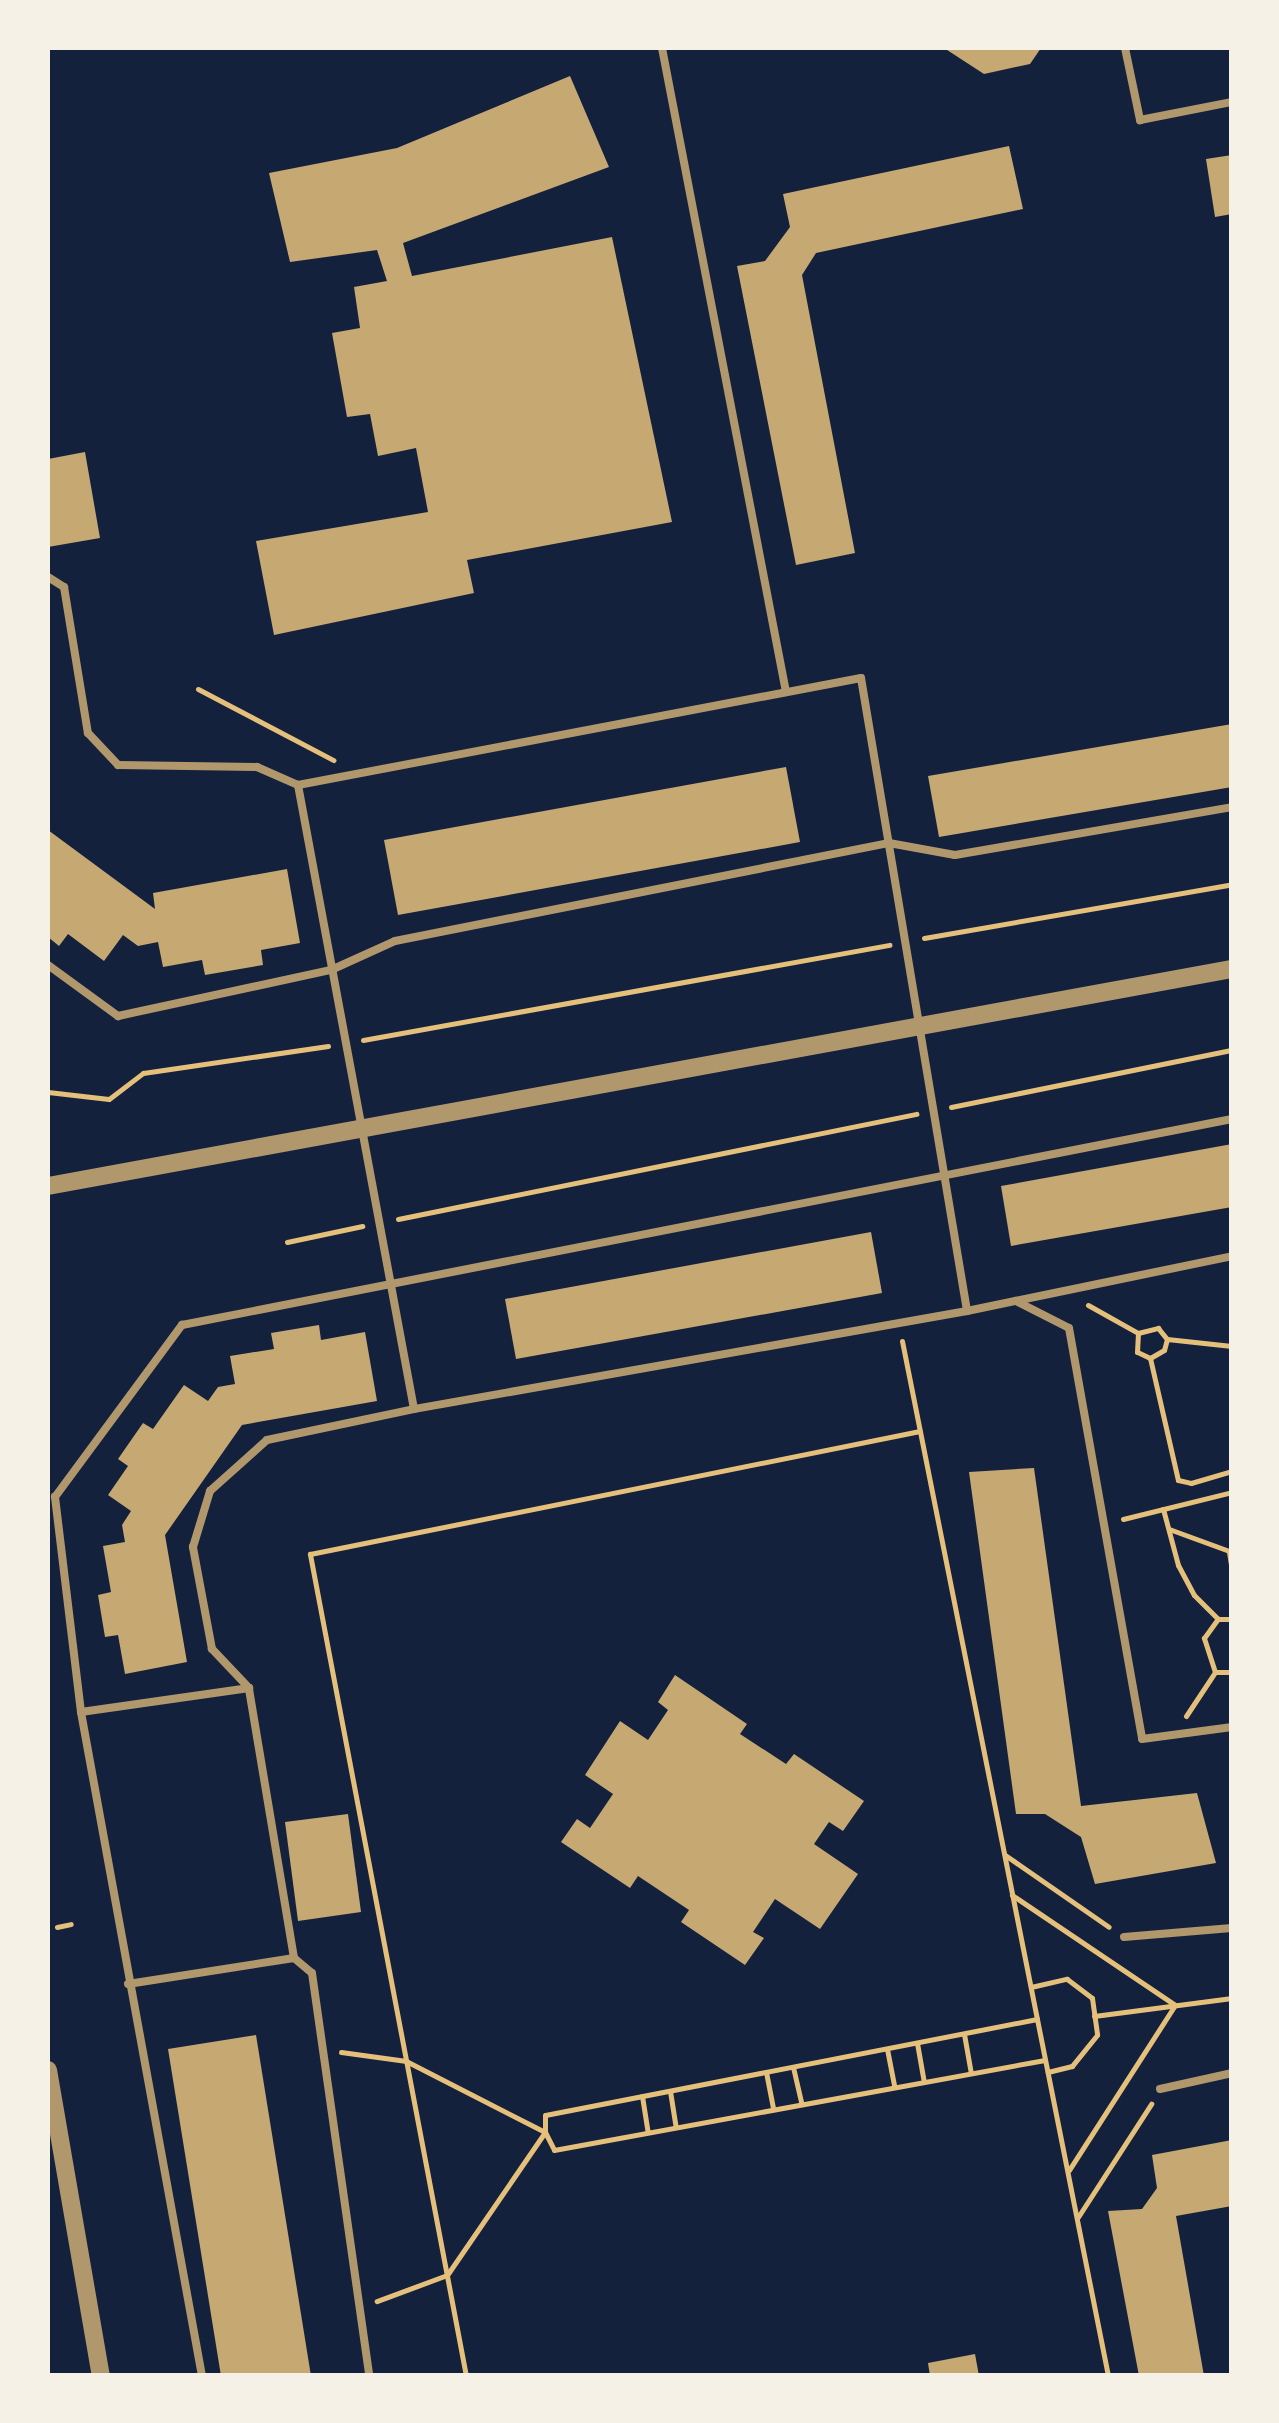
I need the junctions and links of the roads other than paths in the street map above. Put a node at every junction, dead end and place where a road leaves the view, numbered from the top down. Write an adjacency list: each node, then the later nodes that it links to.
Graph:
1 (662, 48): 5 (lane)
2 (1125, 48): 3 (lane)
3 (1232, 102)
4 (48, 577): 6 (lane)
5 (786, 692): 6 (lane); 8 (lane)
6 (298, 784): 11 (lane)
7 (1232, 807): 8 (lane)
8 (890, 843): 11 (lane); 12 (lane)
9 (48, 965): 11 (lane)
10 (1232, 969): 12 (street)
11 (331, 970): 14 (lane)
12 (922, 1028): 14 (street); 15 (lane)
13 (1232, 1119): 15 (lane)
14 (360, 1129): 16 (street); 18 (lane)
15 (945, 1172): 18 (lane); 20 (lane)
16 (48, 1186)
17 (1232, 1256): 19 (lane)
18 (389, 1280): 21 (lane); 23 (lane)
19 (1016, 1301): 20 (lane); 24 (lane)
20 (967, 1311): 21 (lane)
21 (414, 1409): 22 (lane)
22 (248, 1688): 23 (lane); 27 (lane)
23 (80, 1712): 28 (lane)
24 (1232, 1727)
25 (1232, 1928): 26 (lane)
26 (1124, 1938)
27 (294, 1958): 28 (lane); 34 (lane)
28 (128, 1984): 33 (lane)
29 (48, 2070): 32 (street)
30 (1232, 2073): 31 (lane)
31 (1160, 2089)
32 (101, 2376)
33 (202, 2376)
34 (369, 2376)

